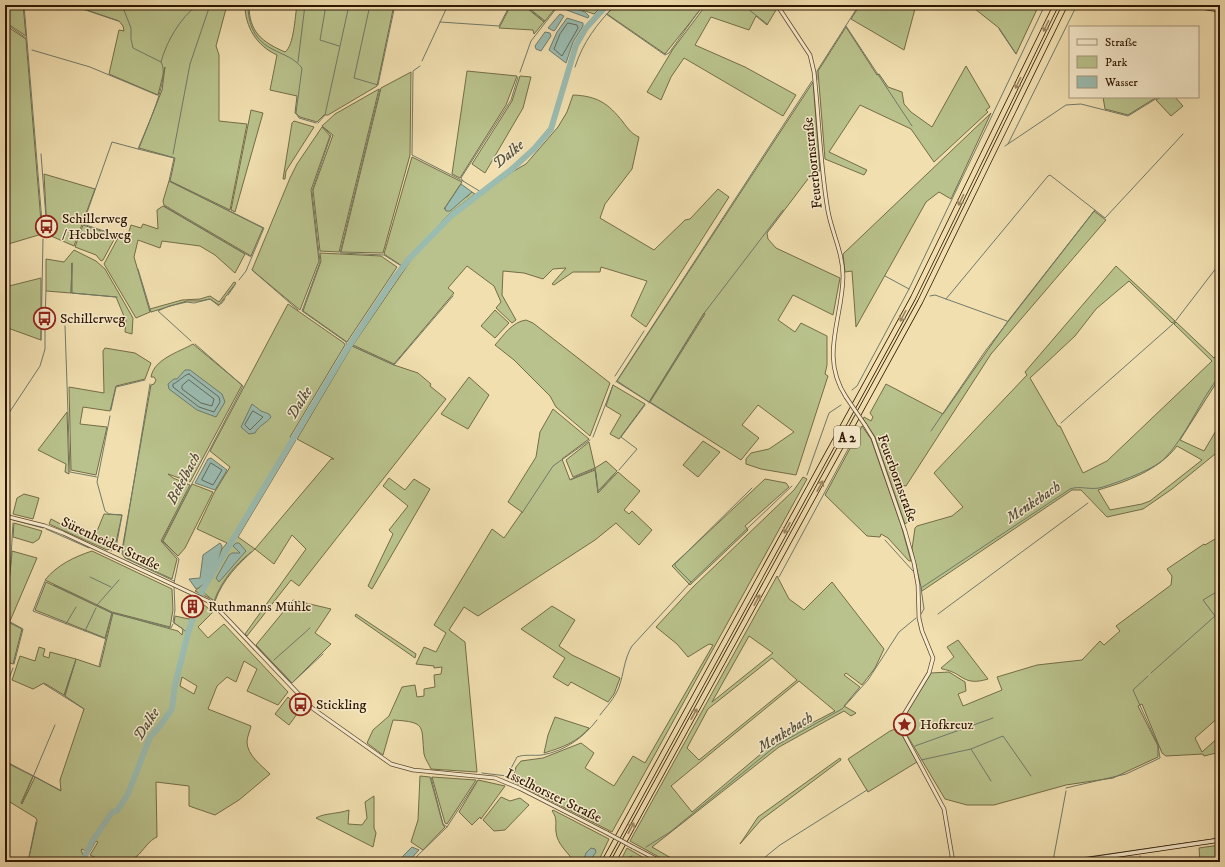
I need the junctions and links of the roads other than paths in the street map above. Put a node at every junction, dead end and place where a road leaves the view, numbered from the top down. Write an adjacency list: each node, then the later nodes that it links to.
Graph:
1 (777, 5): 12 (street, Feuerbornstraße, bridge)
2 (1056, 5): 9 (highway, A 2, one-way to 9)
3 (1066, 5): 10 (highway, A 2, one-way to 3)
4 (1189, 5): 5 (main road)
5 (1220, 10)
6 (5, 516): 7 (street, Sürenheider Straße)
7 (206, 599): 11 (street, Isselhorster Straße, bridge)
8 (1220, 840): 13 (main road)
9 (604, 862)
10 (613, 862)
11 (662, 862)
12 (952, 862)
13 (1071, 862)

